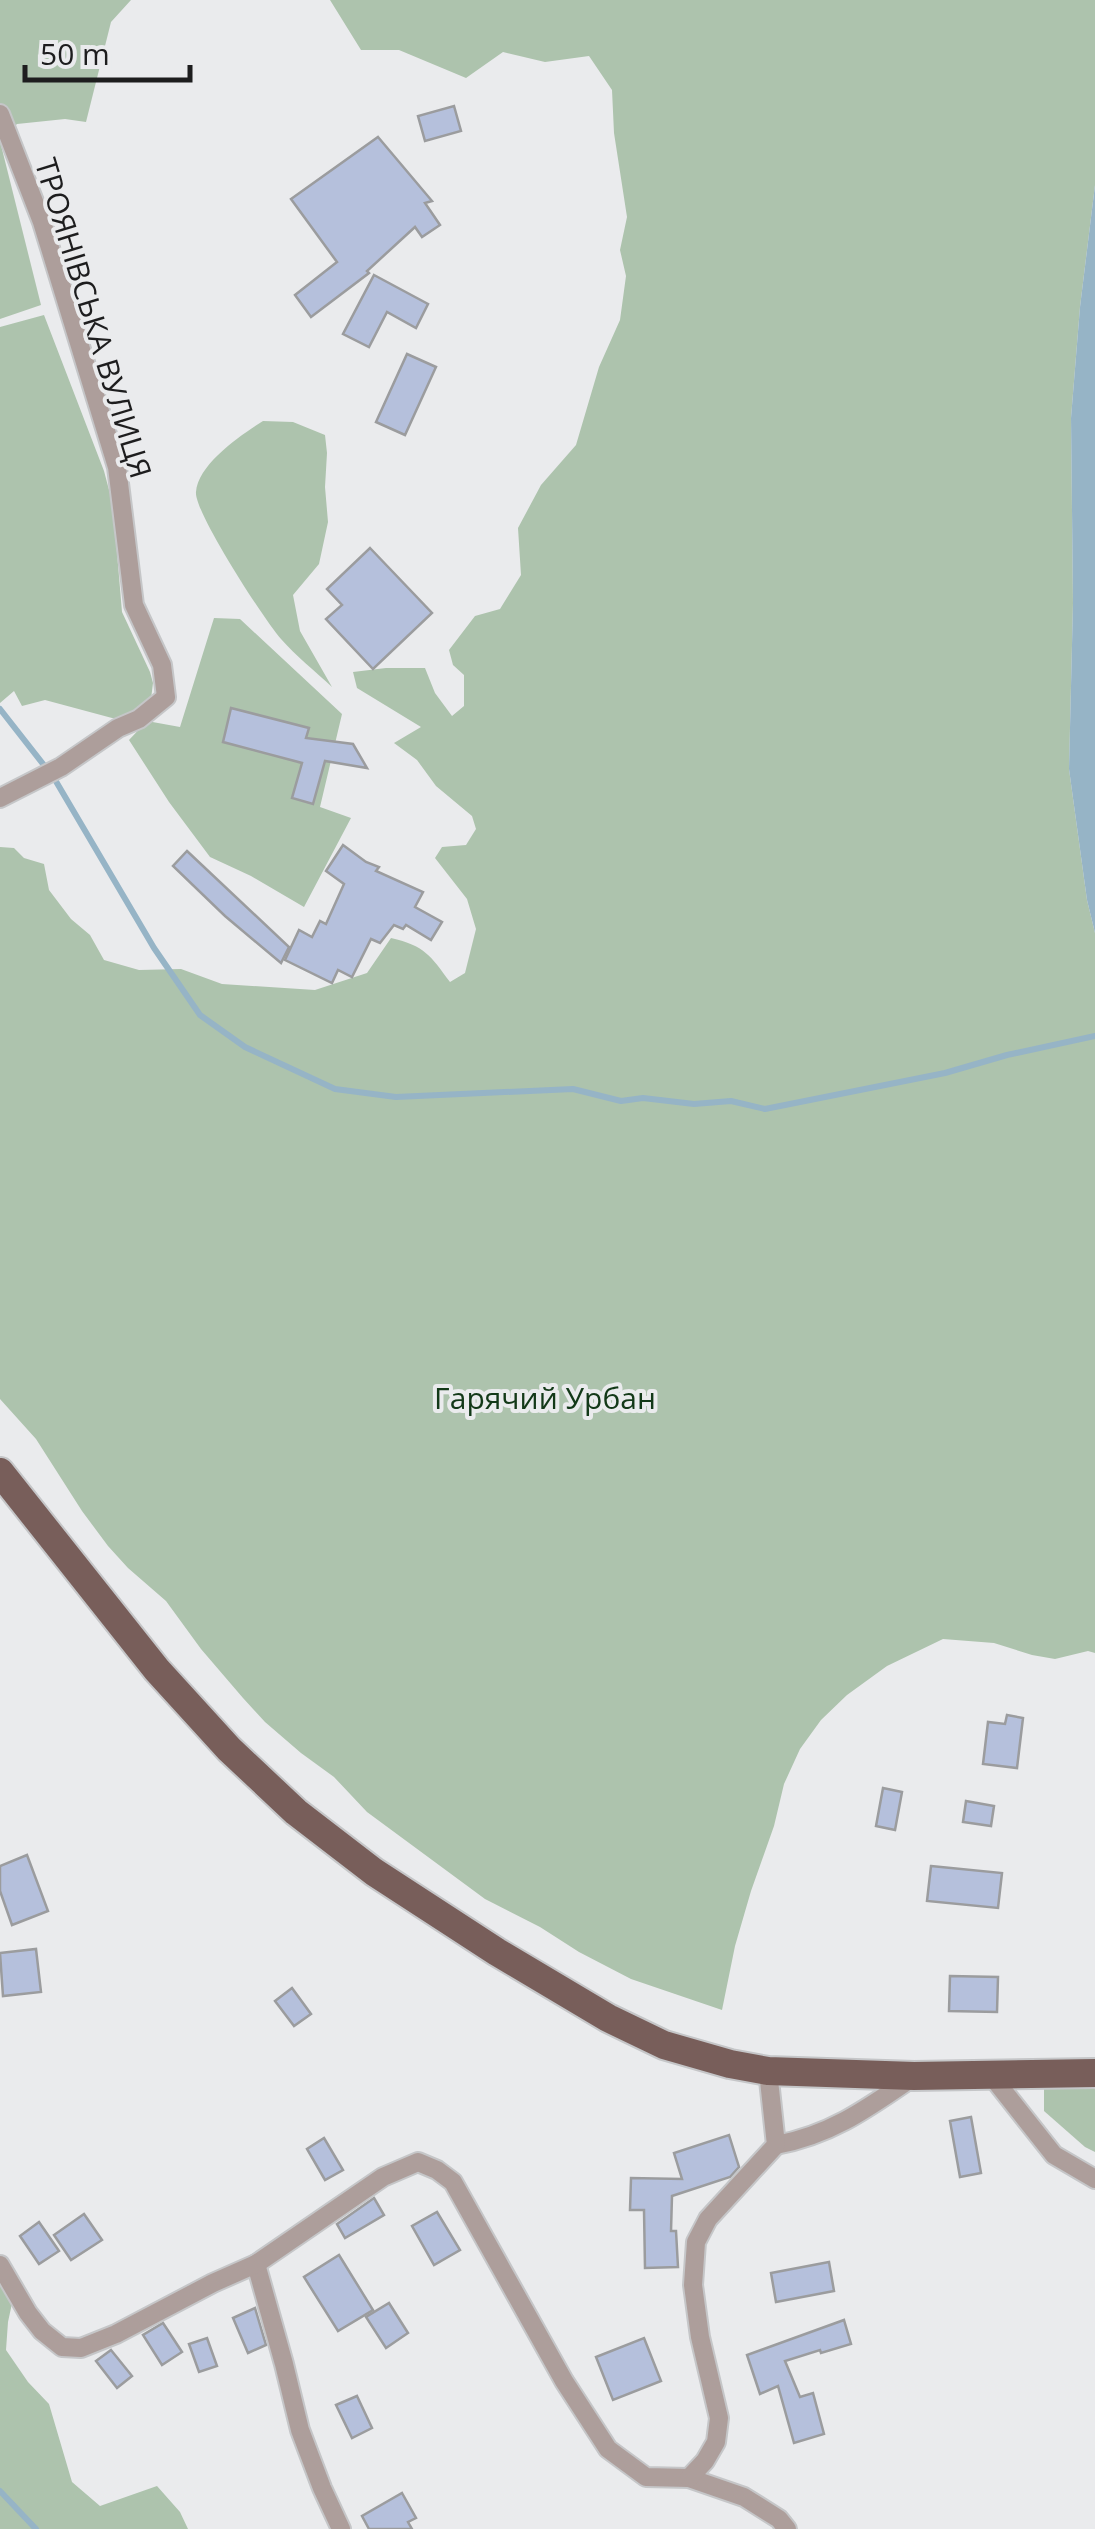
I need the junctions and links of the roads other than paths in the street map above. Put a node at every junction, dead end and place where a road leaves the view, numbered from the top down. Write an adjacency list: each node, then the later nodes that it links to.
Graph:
1 (0, 114): 2 (street, ТРОЯНІВСЬКА ВУЛИЦЯ)
2 (0, 798)
3 (0, 1472): 4 (main road)
4 (768, 2071): 7 (main road); 8 (street)
5 (1095, 2073): 6 (main road)
6 (990, 2074): 7 (main road); 9 (street)
7 (914, 2076): 8 (street)
8 (776, 2145): 12 (street)
9 (1095, 2180)
10 (256, 2264): 11 (street); 12 (street); 13 (street)
11 (0, 2265)
12 (688, 2478): 14 (street)
13 (341, 2529)
14 (787, 2529)

